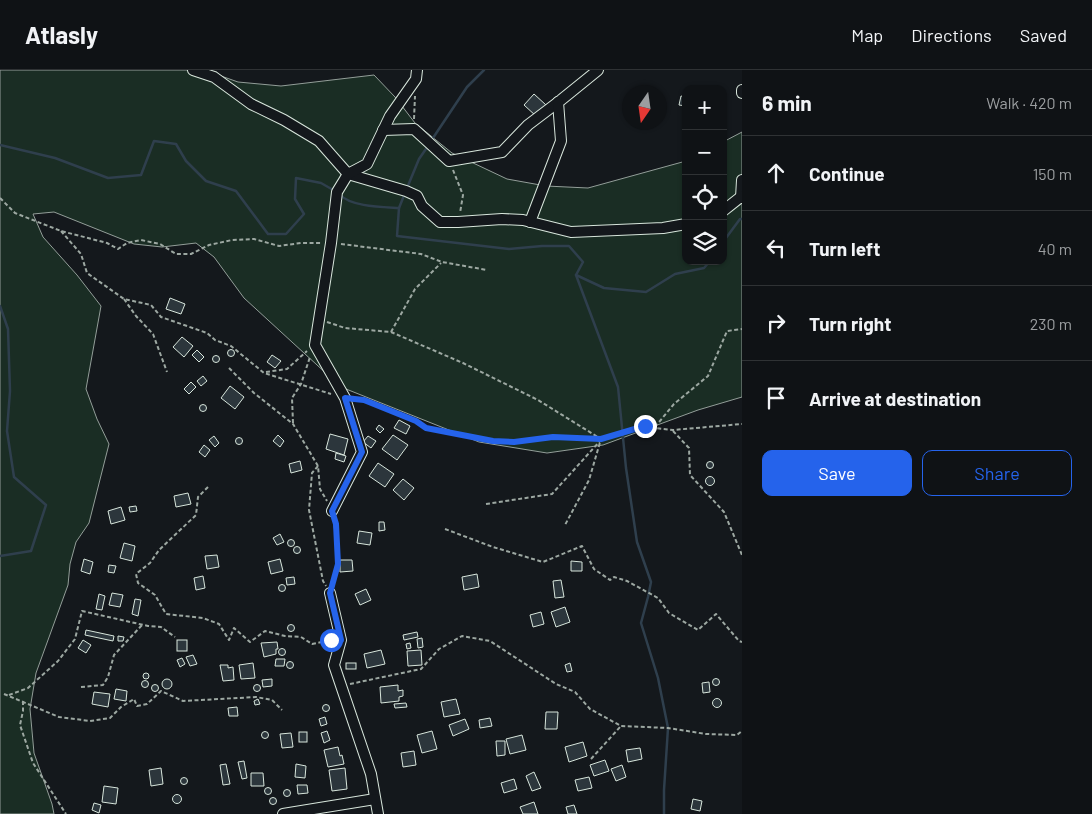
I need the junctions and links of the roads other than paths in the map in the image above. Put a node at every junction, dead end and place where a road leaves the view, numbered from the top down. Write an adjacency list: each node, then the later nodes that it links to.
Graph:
1 (193, 70): 6 (street)
2 (417, 70): 5 (street)
3 (598, 70): 4 (street)
4 (558, 102): 5 (street); 10 (street)
5 (383, 130): 6 (street)
6 (348, 174): 10 (street); 12 (street)
7 (742, 180): 8 (street)
8 (741, 197): 9 (street)
9 (727, 208)
10 (530, 222): 11 (street)
11 (682, 225)
12 (332, 511)
13 (330, 593): 14 (street)
14 (376, 799): 15 (street); 16 (street)
15 (282, 814)
16 (378, 814)

